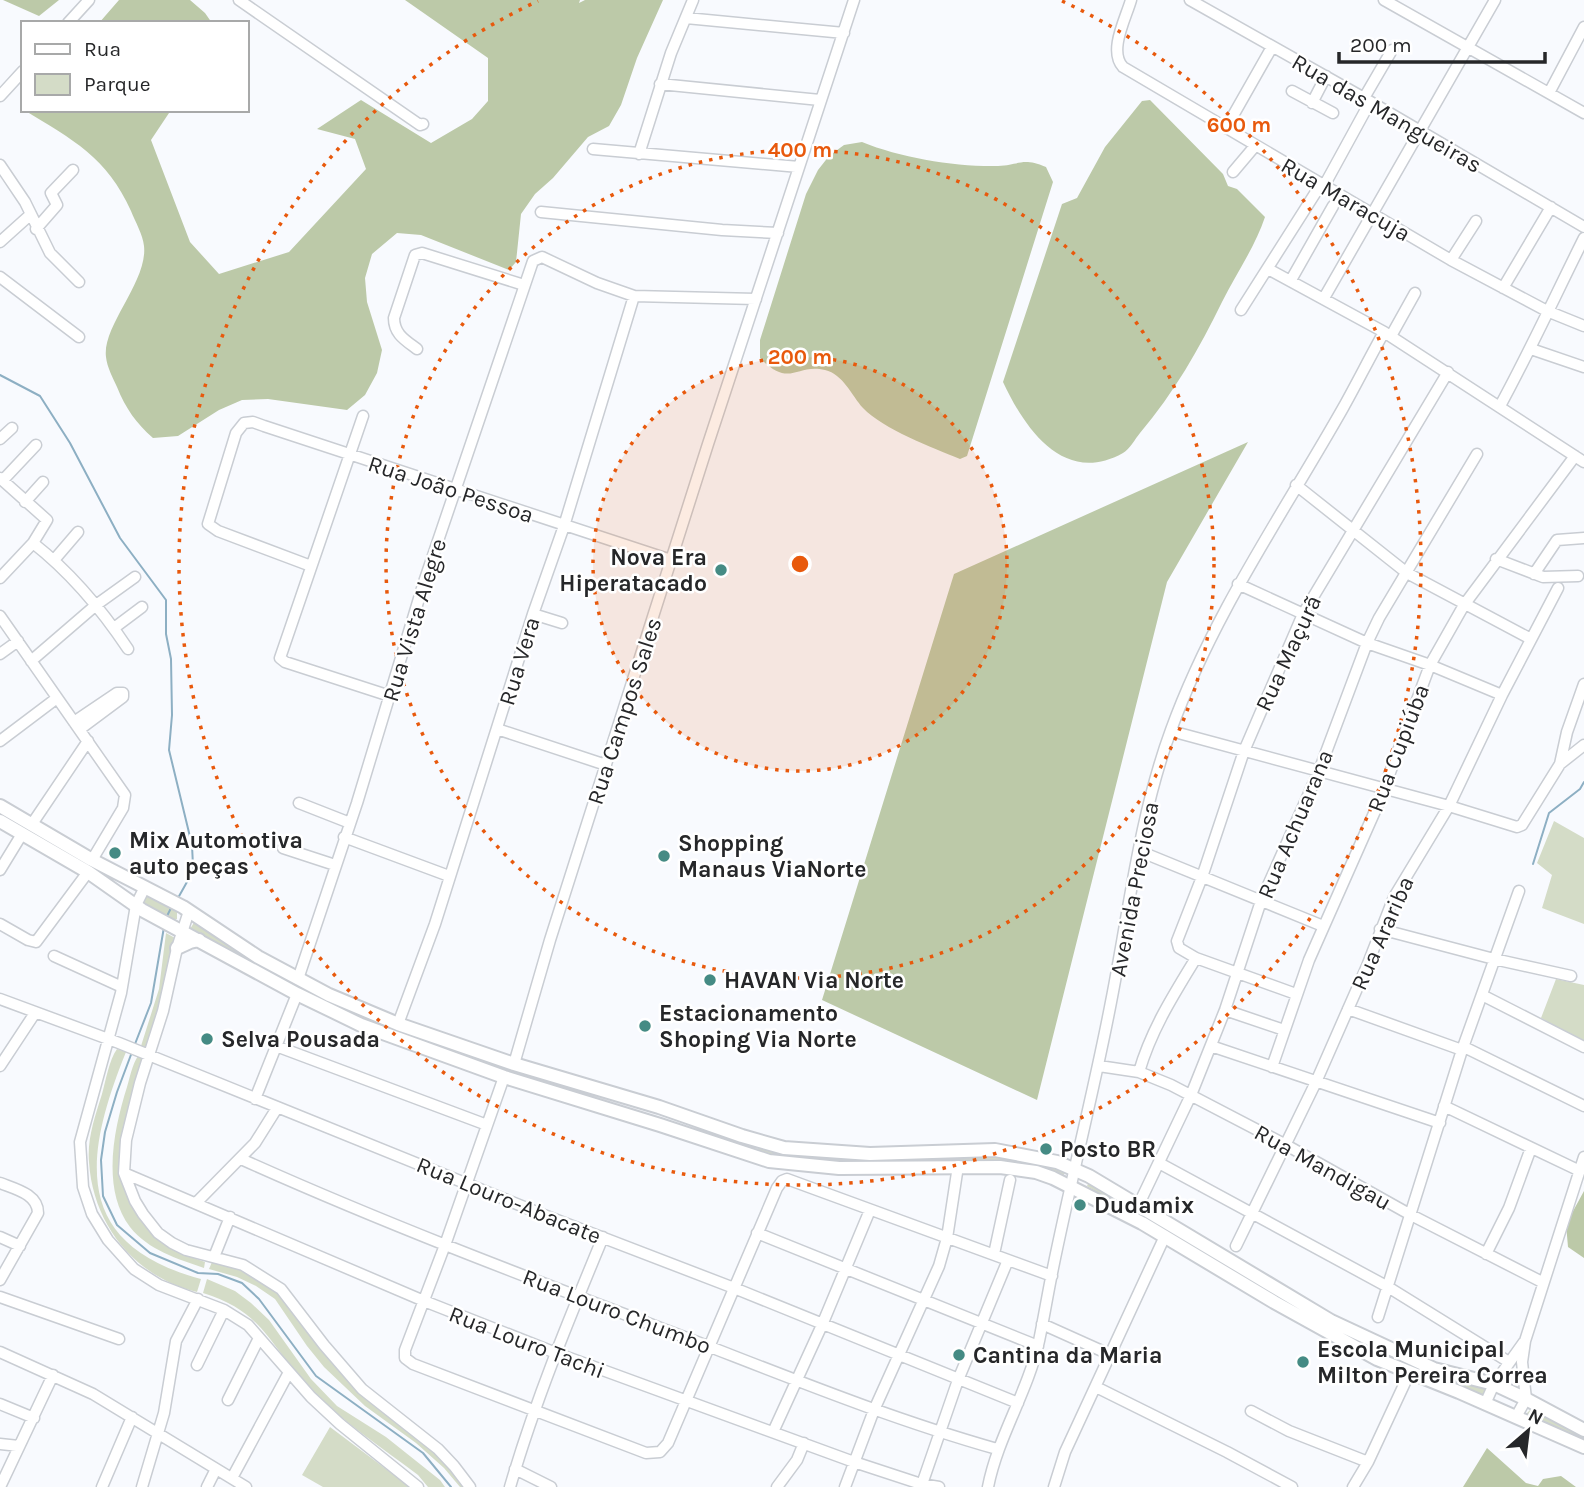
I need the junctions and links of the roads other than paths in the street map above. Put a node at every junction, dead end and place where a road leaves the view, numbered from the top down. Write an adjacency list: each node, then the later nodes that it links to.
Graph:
1 (89, 0): 10 (street)
2 (239, 0): 27 (street)
3 (693, 0): 9 (street)
4 (854, 0): 12 (street, Rua Campos Sales)
5 (1131, 0): 28 (street, Rua Maracuja)
6 (1190, 0): 13 (street, Rua das Mangueiras)
7 (1384, 0): 14 (street)
8 (1495, 0): 14 (street)
9 (686, 18): 12 (street); 18 (street)
10 (70, 21)
11 (1584, 28): 20 (street)
12 (844, 33): 22 (street, Rua Campos Sales)
13 (1272, 47): 17 (street, Rua das Mangueiras); 28 (street)
14 (1468, 47): 20 (street); 29 (street)
15 (1392, 50): 23 (street)
16 (21, 74): 21 (street)
17 (1326, 76): 23 (street, Rua das Mangueiras); 24 (street)
18 (660, 84): 22 (street); 32 (street)
19 (1292, 92): 24 (street)
20 (1549, 93): 26 (street)
21 (0, 96)
22 (820, 100): 34 (street, Rua Campos Sales)
23 (1367, 100): 29 (street, Rua das Mangueiras); 37 (street)
24 (1312, 103): 25 (street)
25 (1333, 113)
26 (1584, 113)
27 (423, 124)
28 (1226, 128): 30 (street, Rua Maracuja)
29 (1420, 131): 39 (street, Rua das Mangueiras); 42 (street)
30 (1255, 146): 36 (street); 37 (street, Rua Maracuja)
31 (593, 149): 32 (street)
32 (639, 154): 34 (street)
33 (0, 165): 41 (street)
34 (799, 167): 46 (street, Rua Campos Sales)
35 (73, 170): 45 (street)
36 (1233, 172)
37 (1322, 185): 42 (street, Rua Maracuja); 50 (street)
38 (1333, 206): 52 (street)
39 (1550, 207): 44 (street, Rua das Mangueiras); 55 (street)
40 (541, 212): 46 (street)
41 (30, 215): 45 (street); 48 (street)
42 (1372, 215): 49 (street, Rua Maracuja); 58 (street)
43 (1476, 221): 49 (street)
44 (1584, 227)
45 (36, 229): 53 (street)
46 (778, 233): 59 (street, Rua Campos Sales)
47 (1584, 238): 61 (street)
48 (0, 242)
49 (1451, 260): 55 (street, Rua Maracuja)
50 (1268, 269): 52 (street); 60 (street)
51 (0, 277): 64 (street)
52 (1291, 280): 58 (street)
53 (79, 282)
54 (524, 285): 57 (street, Rua Vista Alegre); 65 (street); 80 (street, Rua Vista Alegre)
55 (1503, 288): 61 (street, Rua Maracuja)
56 (1415, 293): 63 (street, Avenida Preciosa)
57 (634, 296): 59 (street); 82 (street, Rua Vera)
58 (1324, 298): 63 (street)
59 (756, 299): 89 (street, Rua Campos Sales)
60 (1241, 310)
61 (1547, 311): 62 (street, Rua Maracuja); 66 (street)
62 (1584, 326)
63 (1388, 334): 68 (street); 79 (street, Avenida Preciosa)
64 (79, 337)
65 (417, 349)
66 (1531, 349): 67 (street); 69 (street)
67 (1584, 367)
68 (1448, 373): 69 (street); 83 (street, Rua Maçurã)
69 (1500, 406): 76 (street)
70 (363, 416): 75 (street)
71 (12, 428): 72 (street)
72 (0, 439)
73 (36, 445): 77 (street)
74 (1477, 454): 91 (street, Rua Achuarana)
75 (349, 456): 80 (street, Rua João Pessoa); 90 (street); 90 (street, Rua João Pessoa)
76 (1580, 459): 87 (street, Rua Cupiúba)
77 (1, 479): 81 (street)
78 (43, 482): 81 (street)
79 (1296, 485): 83 (street); 96 (street, Avenida Preciosa)
80 (455, 490): 82 (street, Rua João Pessoa); 115 (street, Rua Vista Alegre)
81 (25, 502): 86 (street)
82 (564, 526): 89 (street, Rua João Pessoa); 101 (street, Rua Vera)
83 (1353, 531): 91 (street); 102 (street, Rua Maçurã)
84 (78, 532): 88 (street)
85 (1584, 538): 92 (street)
86 (33, 543): 88 (street); 95 (street)
87 (1496, 559): 92 (street); 99 (street, Rua Cupiúba)
88 (54, 560): 98 (street)
89 (671, 560): 124 (street, Rua Campos Sales)
90 (311, 566): 115 (street)
91 (1407, 573): 99 (street); 108 (street, Rua Achuarana)
92 (1534, 574): 93 (street)
93 (1577, 576)
94 (135, 577): 98 (street)
95 (0, 578)
96 (1238, 584): 102 (street); 118 (street, Avenida Preciosa)
97 (1558, 588): 106 (street, Rua Arariba)
98 (96, 605): 105 (street); 111 (street)
99 (1464, 605): 106 (street); 112 (street, Rua Cupiúba)
100 (142, 607): 105 (street)
101 (533, 614): 104 (street); 117 (street, Rua Vera)
102 (1303, 614): 108 (street); 122 (street, Rua Maçurã)
103 (0, 616): 107 (street)
104 (562, 623)
105 (114, 628): 109 (street)
106 (1531, 639): 114 (street, Rua Arariba)
107 (18, 641): 110 (street); 111 (street)
108 (1367, 643): 112 (street); 125 (street, Rua Achuarana)
109 (128, 649)
110 (0, 654)
111 (31, 661): 116 (street)
112 (1430, 665): 114 (street); 126 (street, Rua Cupiúba)
113 (1584, 684): 123 (street)
114 (1502, 695): 129 (street, Rua Arariba)
115 (390, 696): 131 (street, Rua Vista Alegre)
116 (57, 698): 119 (street); 120 (street)
117 (497, 729): 124 (street); 140 (street, Rua Vera)
118 (1171, 731): 122 (street); 136 (street, Avenida Preciosa)
119 (0, 741)
120 (88, 741): 132 (street); 138 (street)
121 (1584, 745): 123 (street)
122 (1244, 751): 125 (street); 141 (street, Rua Maçurã)
123 (1560, 764): 129 (street)
124 (606, 765): 175 (street, Rua Campos Sales)
125 (1319, 771): 126 (street); 144 (street, Rua Achuarana)
126 (1384, 788): 129 (street); 148 (street, Rua Cupiúba)
127 (299, 803): 131 (street)
128 (0, 806): 132 (main road)
129 (1449, 806): 149 (street, Rua Arariba)
130 (0, 821): 133 (main road)
131 (350, 823): 134 (street, Rua Vista Alegre)
132 (32, 824): 138 (main road)
133 (22, 834): 138 (main road); 139 (street)
134 (344, 837): 137 (street, Rua Vista Alegre); 140 (street)
135 (283, 848): 137 (street)
136 (1139, 851): 141 (street); 177 (street, Avenida Preciosa)
137 (335, 865): 158 (street, Rua Vista Alegre)
138 (90, 866): 142 (main road); 145 (main road); 147 (street)
139 (0, 870)
140 (449, 876): 167 (street, Rua Vera)
141 (1202, 877): 144 (street); 154 (street, Rua Maçurã)
142 (148, 889): 145 (street); 146 (main road)
143 (1519, 891): 155 (street)
144 (1261, 901): 148 (street); 156 (street, Rua Achuarana)
145 (139, 908): 150 (main road); 159 (street)
146 (186, 909): 150 (street); 158 (main road)
147 (0, 924)
148 (1323, 926): 161 (street, Rua Cupiúba)
149 (1380, 929): 155 (street); 164 (street, Rua Arariba)
150 (178, 930): 151 (main road); 152 (street)
151 (199, 940): 152 (main road); 160 (main road)
152 (177, 948): 174 (street)
153 (54, 956): 159 (street)
154 (1196, 958): 156 (street); 179 (street)
155 (1494, 959): 157 (street); 162 (street)
156 (1237, 973): 161 (street); 165 (street, Rua Achuarana)
157 (1572, 976)
158 (298, 979): 167 (main road)
159 (122, 987): 169 (street)
160 (297, 994): 170 (street); 180 (main road)
161 (1296, 994): 168 (street, Rua Cupiúba)
162 (1482, 995): 172 (street); 173 (street)
163 (0, 999): 166 (street, Rua Louro-Abacate)
164 (1348, 1009): 173 (street); 181 (street, Rua Arariba)
165 (1225, 1010): 168 (street); 171 (street, Rua Achuarana)
166 (35, 1013): 169 (street, Rua Louro-Abacate); 176 (street)
167 (398, 1024): 175 (main road)
168 (1284, 1030): 178 (street, Rua Cupiúba)
169 (108, 1039): 174 (street, Rua Louro-Abacate); 230 (street)
170 (276, 1046): 183 (street); 188 (street)
171 (1211, 1046): 178 (street); 182 (street, Rua Achuarana)
172 (1584, 1048)
173 (1463, 1049): 184 (street); 185 (street)
174 (145, 1054): 183 (street, Rua Louro-Abacate); 198 (street)
175 (514, 1064): 196 (main road)
176 (0, 1066)
177 (1099, 1066): 179 (street, Rua Mandigau); 196 (street, Avenida Preciosa)
178 (1272, 1067): 181 (street)
179 (1139, 1072): 182 (street, Rua Mandigau)
180 (504, 1077): 188 (street); 194 (main road)
181 (1316, 1082): 187 (street); 189 (street, Rua Arariba)
182 (1191, 1096): 189 (street, Rua Mandigau); 193 (street, Rua Achuarana)
183 (255, 1099): 186 (street, Rua Louro-Abacate)
184 (1444, 1106): 187 (street); 190 (street)
185 (1584, 1107)
186 (277, 1108): 192 (street); 202 (street, Rua Louro-Abacate)
187 (1440, 1123): 208 (street)
188 (487, 1125): 202 (street)
189 (1286, 1145): 207 (street, Rua Arariba); 208 (street, Rua Mandigau)
190 (1531, 1148): 197 (street); 218 (street)
191 (1584, 1157): 197 (street)
192 (241, 1159): 204 (street); 215 (street, Rua Louro Chumbo)
193 (1159, 1163): 205 (street, Rua Achuarana); 207 (street)
194 (790, 1165): 195 (main road); 199 (street)
195 (958, 1166): 203 (main road); 214 (street)
196 (1076, 1169): 203 (street, Avenida Preciosa); 205 (main road)
197 (1580, 1171): 225 (street)
198 (124, 1173): 204 (street, Rua Louro Tachi); 220 (street)
199 (788, 1179): 206 (street); 210 (street)
200 (1010, 1180): 219 (street)
201 (0, 1183): 216 (street)
202 (467, 1183): 213 (street, Rua Louro-Abacate); 215 (street)
203 (1072, 1186): 211 (main road); 223 (street, Avenida Preciosa)
204 (196, 1203): 209 (street, Rua Louro Tachi)
205 (1138, 1206): 254 (main road)
206 (870, 1210): 214 (street); 222 (street)
207 (1254, 1213): 217 (street, Rua Arariba); 226 (street)
208 (1411, 1215): 218 (street, Rua Mandigau); 226 (street)
209 (230, 1217): 220 (street); 232 (street, Rua Louro Tachi)
210 (757, 1233): 222 (street); 227 (street)
211 (1165, 1236): 246 (street); 250 (main road)
212 (0, 1237): 216 (street)
213 (603, 1237): 227 (street, Rua Louro-Abacate); 228 (street)
214 (947, 1238): 219 (street); 231 (street)
215 (445, 1245): 228 (street, Rua Louro Chumbo); 232 (street)
216 (20, 1246): 224 (street)
217 (1236, 1246)
218 (1486, 1254): 225 (street, Rua Mandigau)
219 (994, 1255): 221 (street)
220 (214, 1257): 289 (street)
221 (1008, 1260): 223 (street); 235 (street)
222 (845, 1268): 231 (street); 237 (street)
223 (1052, 1276): 236 (street, Avenida Preciosa)
224 (0, 1280)
225 (1542, 1282): 240 (street)
226 (1388, 1287): 234 (street); 247 (street)
227 (734, 1288): 237 (street, Rua Louro-Abacate); 242 (street)
228 (578, 1296): 242 (street, Rua Louro Chumbo); 244 (street)
229 (0, 1297): 239 (street)
230 (198, 1299): 233 (street); 269 (street)
231 (924, 1300): 235 (street); 245 (street)
232 (424, 1301): 244 (street, Rua Louro Tachi); 263 (street)
233 (224, 1310): 238 (street); 248 (street)
234 (1378, 1317)
235 (981, 1324): 241 (street); 252 (street)
236 (1042, 1324): 241 (street, Avenida Preciosa); 246 (street)
237 (822, 1325): 245 (street, Rua Louro-Abacate); 253 (street)
238 (259, 1338): 249 (street); 257 (street)
239 (119, 1339)
240 (1525, 1341): 247 (street); 256 (street)
241 (1038, 1346): 259 (street, Avenida Preciosa)
242 (711, 1347): 253 (street, Rua Louro Chumbo); 258 (street)
243 (0, 1352): 251 (street)
244 (555, 1353): 258 (street, Rua Louro Tachi); 263 (street)
245 (900, 1355): 252 (street, Rua Louro-Abacate); 262 (street)
246 (1111, 1355): 255 (street)
247 (1509, 1362): 254 (street)
248 (197, 1365)
249 (288, 1374): 281 (street); 288 (street)
250 (1409, 1374): 260 (main road); 278 (street)
251 (53, 1376): 265 (street); 267 (street)
252 (958, 1380): 259 (street, Rua Louro-Abacate); 271 (street)
253 (795, 1381): 262 (street, Rua Louro Chumbo); 270 (street)
254 (1494, 1384): 256 (main road); 260 (street)
255 (1096, 1387): 296 (street); 297 (street)
256 (1526, 1399): 266 (street); 268 (main road)
257 (228, 1400)
258 (688, 1401): 263 (street); 270 (street, Rua Louro Tachi)
259 (1018, 1404): 276 (street, Avenida Preciosa)
260 (1485, 1404): 266 (main road)
261 (0, 1405): 267 (street)
262 (874, 1410): 271 (street, Rua Louro Chumbo); 277 (street)
263 (534, 1411): 280 (street)
264 (1251, 1411): 278 (street)
265 (132, 1417): 269 (street); 285 (street)
266 (1516, 1417): 275 (main road)
267 (34, 1418): 274 (street)
268 (1584, 1430)
269 (159, 1432): 279 (street); 283 (street)
270 (773, 1432): 272 (street, Rua Louro Tachi)
271 (940, 1433): 276 (street, Rua Louro Chumbo); 282 (street)
272 (804, 1443): 277 (street, Rua Louro Tachi); 292 (street)
273 (0, 1444): 274 (street)
274 (19, 1446): 284 (street)
275 (1584, 1447)
276 (997, 1449): 295 (street, Avenida Preciosa)
277 (854, 1462): 282 (street, Rua Louro Tachi); 293 (street)
278 (1368, 1462): 298 (street)
279 (216, 1469): 281 (street); 286 (street)
280 (515, 1469): 290 (street); 291 (street)
281 (232, 1478): 287 (street)
282 (921, 1485): 294 (street, Rua Louro Tachi)
283 (144, 1486)
284 (0, 1487)
285 (102, 1487)
286 (207, 1487)
287 (246, 1487)
288 (418, 1487)
289 (470, 1487)
290 (510, 1487)
291 (551, 1487)
292 (777, 1487)
293 (845, 1487)
294 (939, 1487)
295 (988, 1487)
296 (1054, 1487)
297 (1292, 1487)
298 (1353, 1487)

